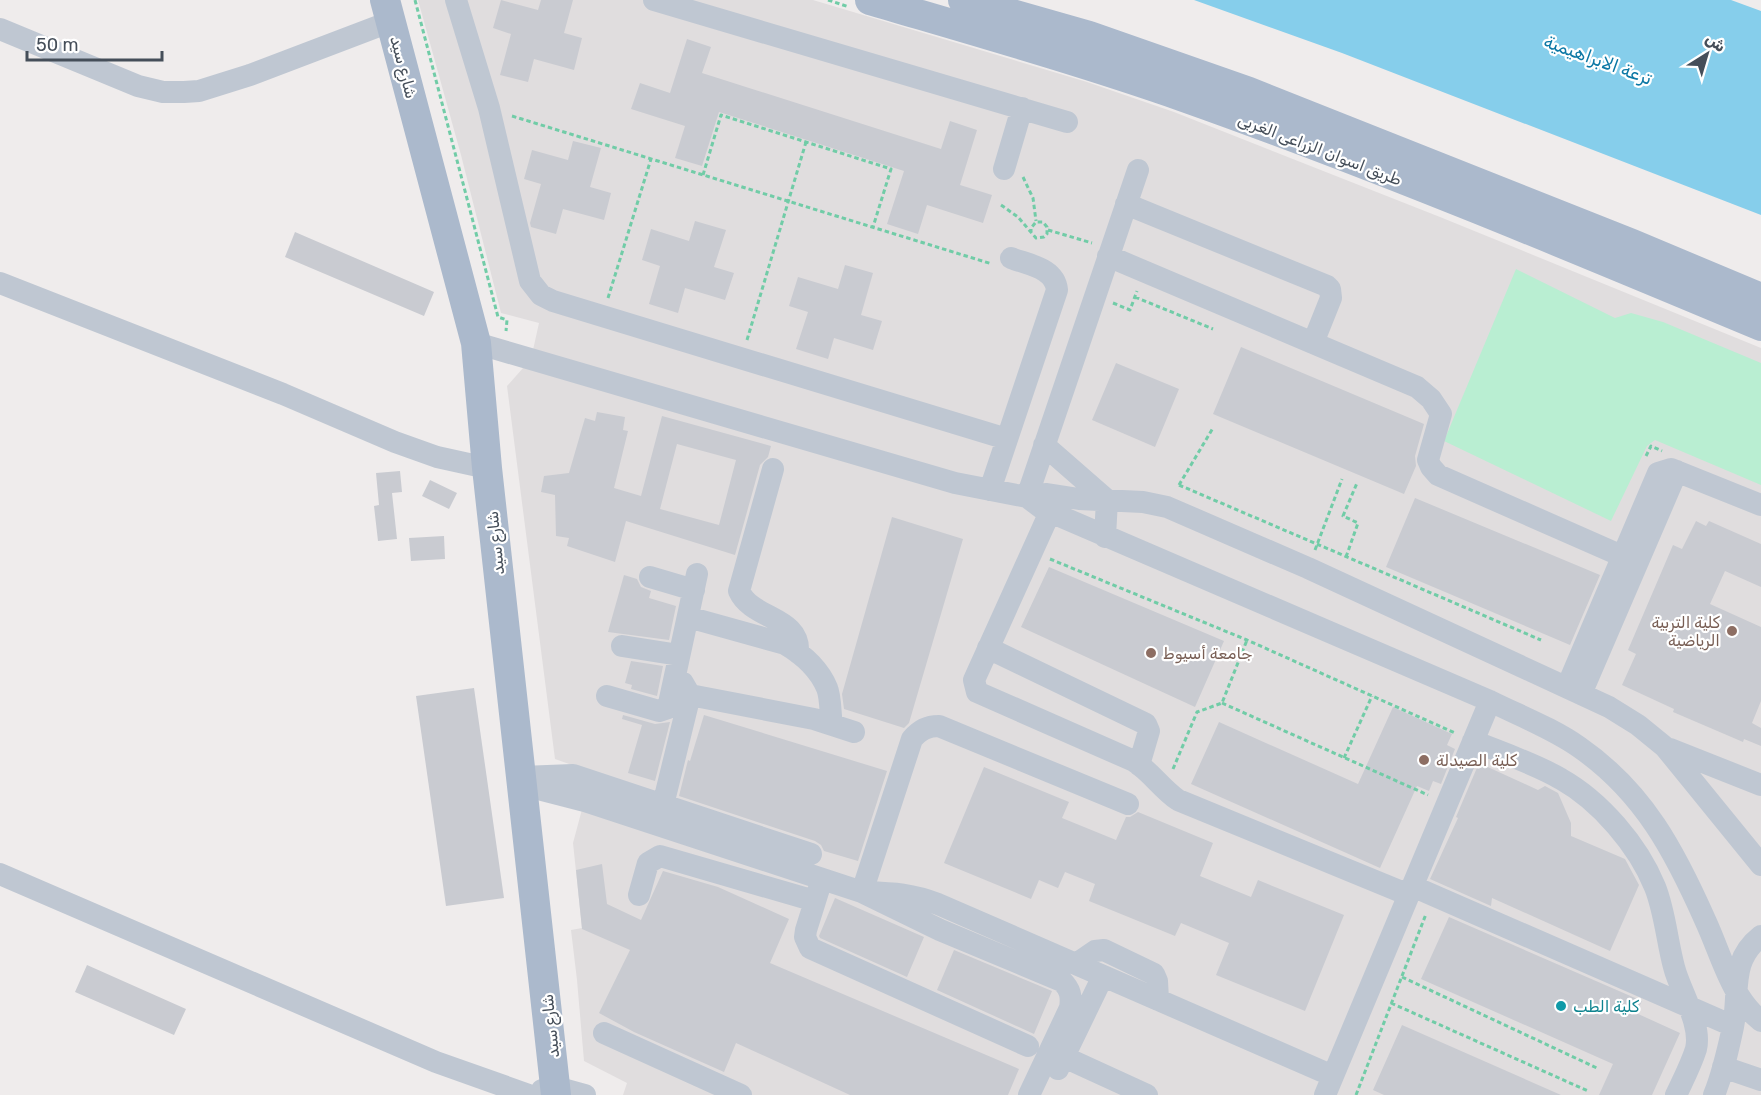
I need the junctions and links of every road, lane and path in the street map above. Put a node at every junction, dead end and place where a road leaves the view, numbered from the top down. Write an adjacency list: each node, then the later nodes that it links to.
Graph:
1 (415, 0): 35 (path)
2 (456, 0): 8 (street)
3 (654, 0): 9 (street)
4 (870, 0): 31 (main road, طريق اسوان الزراعى الغربى)
5 (963, 0): 29 (main road, طريق اسوان الزراعى الغربى)
6 (388, 11): 7 (street); 33 (main road, شارع سيد)
7 (0, 29)
8 (489, 108): 12 (path); 30 (street)
9 (1022, 108): 10 (street); 13 (street)
10 (1066, 122)
11 (806, 142): 15 (path); 16 (path); 20 (path)
12 (651, 159): 15 (path); 30 (path)
13 (1005, 165): 19 (path)
14 (1138, 170): 17 (street)
15 (703, 175): 16 (path)
16 (789, 200): 20 (path); 36 (path)
17 (1126, 204): 23 (street); 34 (street)
18 (1001, 205): 22 (path)
19 (1036, 222): 21 (path); 22 (path)
20 (873, 227): 24 (path)
21 (1048, 230): 22 (path); 23 (path)
22 (1031, 232)
23 (1101, 250): 25 (street); 27 (street)
24 (1001, 261): 38 (street)
25 (1144, 271): 28 (path); 34 (street)
26 (0, 283): 40 (street)
27 (1095, 296): 28 (path); 39 (street)
28 (1135, 297): 32 (path)
29 (1761, 298)
30 (603, 317): 36 (street)
31 (1761, 326)
32 (1213, 329)
33 (476, 343): 35 (street); 40 (main road, شارع سيد)
34 (1313, 343): 52 (street)
35 (504, 351): 45 (street)
36 (741, 358): 38 (street)
37 (1214, 428): 51 (path)
38 (1007, 439): 45 (street)
39 (1044, 445): 46 (street); 47 (street)
40 (487, 468): 78 (main road, شارع سيد)
41 (774, 469): 61 (street)
42 (1677, 471): 48 (street); 52 (street); 64 (street)
43 (1342, 479): 51 (path)
44 (1358, 483): 54 (path)
45 (990, 490): 46 (street)
46 (1027, 497): 47 (street); 49 (street)
47 (1107, 500): 50 (street); 64 (street)
48 (1761, 505)
49 (1050, 512): 50 (street); 60 (street)
50 (1105, 537): 68 (street)
51 (1318, 544): 54 (path)
52 (1622, 555): 64 (street)
53 (1046, 557): 57 (path)
54 (1346, 557): 58 (path)
55 (650, 577): 56 (street)
56 (688, 617): 61 (street); 62 (street)
57 (1248, 640): 67 (path); 69 (path)
58 (1541, 640)
59 (622, 646): 62 (street)
60 (988, 648): 76 (street); 76 (street)
61 (798, 653): 70 (street)
62 (680, 655): 63 (street)
63 (674, 677): 65 (street); 66 (street)
64 (1574, 690): 74 (street)
65 (690, 695): 70 (street); 83 (street)
66 (607, 696)
67 (1372, 696): 72 (path); 75 (path)
68 (1490, 701): 72 (street); 73 (street)
69 (1222, 703): 75 (path); 80 (path)
70 (832, 725): 71 (street)
71 (854, 732)
72 (1473, 741): 77 (street); 81 (street)
73 (1579, 747): 77 (street); 84 (street)
74 (1665, 747): 79 (street); 87 (street)
75 (1344, 758): 81 (path)
76 (1139, 765): 80 (street)
77 (1560, 778): 85 (street)
78 (522, 781): 83 (street); 90 (street); 115 (main road, شارع سيد)
79 (1761, 785)
80 (1165, 790): 92 (street)
81 (1447, 803): 92 (street)
82 (1128, 804): 93 (street)
83 (663, 805): 86 (street)
84 (1652, 818): 85 (street); 89 (street)
85 (1625, 838): 91 (street)
86 (811, 854)
87 (1761, 865)
88 (0, 874): 115 (street)
89 (1684, 876): 91 (street); 101 (street)
90 (822, 879): 93 (street); 96 (street)
91 (1656, 889): 104 (street)
92 (1410, 891): 95 (street); 113 (street)
93 (862, 892): 98 (street); 118 (street)
94 (639, 895): 96 (street)
95 (1433, 896): 100 (path); 104 (street)
96 (815, 901): 108 (street)
97 (1761, 936): 101 (street)
98 (1076, 964): 99 (street); 102 (street)
99 (1102, 976): 102 (street); 109 (street)
100 (1402, 977): 103 (path); 111 (path)
101 (1737, 995): 105 (street); 106 (street)
102 (1158, 1000): 113 (street)
103 (1391, 1003): 114 (path); 121 (path)
104 (1688, 1006): 106 (street); 122 (street)
105 (1761, 1021)
106 (1733, 1026): 110 (street)
107 (604, 1033): 117 (street)
108 (1028, 1046)
109 (1064, 1057): 119 (street); 120 (street)
110 (1723, 1066): 112 (street); 123 (street)
111 (1599, 1069)
112 (1756, 1081)
113 (1329, 1086)
114 (1587, 1091)
115 (542, 1093): 116 (street)
116 (585, 1095)
117 (741, 1095)
118 (1029, 1095)
119 (1046, 1095)
120 (1147, 1095)
121 (1356, 1095)
122 (1676, 1095)
123 (1714, 1095)

